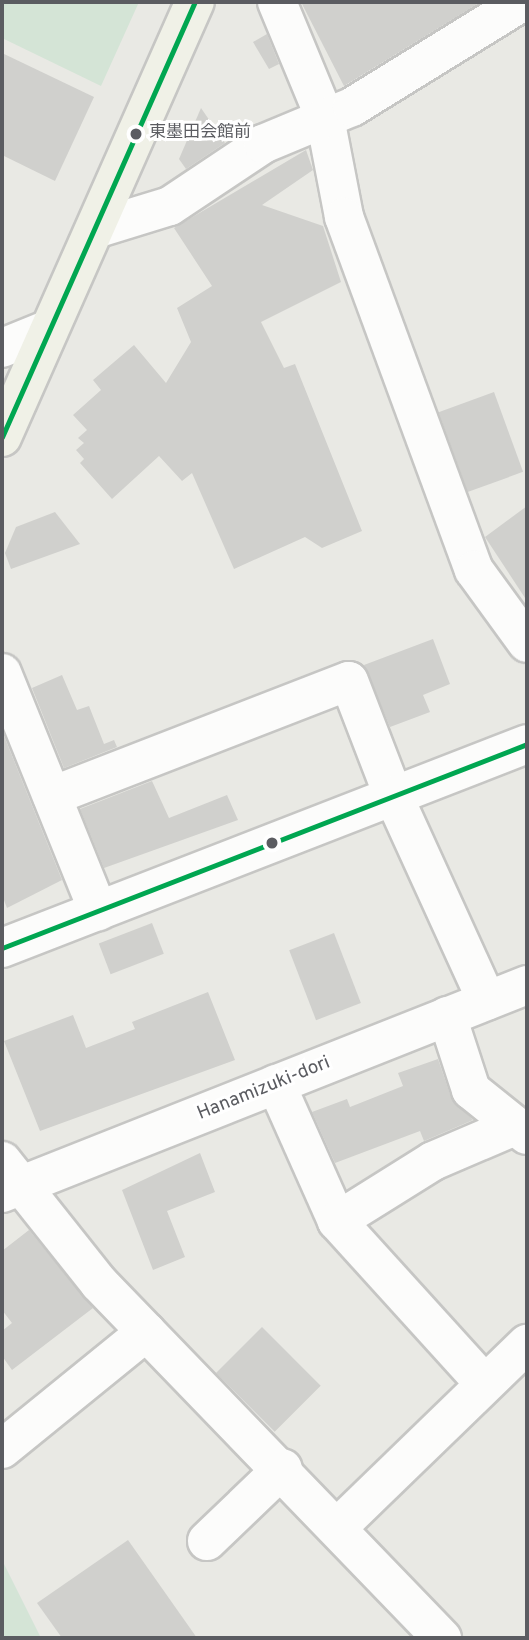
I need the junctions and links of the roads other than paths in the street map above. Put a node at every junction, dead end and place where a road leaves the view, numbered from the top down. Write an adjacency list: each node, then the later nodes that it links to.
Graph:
1 (195, 2): 5 (main road)
2 (277, 2): 4 (street)
3 (523, 2): 4 (street)
4 (325, 118): 5 (street); 9 (street)
5 (95, 229): 6 (main road)
6 (49, 329): 7 (street); 8 (main road)
7 (2, 348)
8 (2, 437)
9 (527, 643)
10 (2, 673): 13 (street)
11 (527, 744): 12 (street)
12 (393, 795): 13 (street); 14 (street); 17 (street)
13 (52, 796): 14 (street)
14 (98, 911): 15 (street)
15 (2, 948)
16 (527, 985): 17 (street, Hanamizuki-dori)
17 (487, 1001): 18 (street, Hanamizuki-dori)
18 (447, 1016): 19 (street, Hanamizuki-dori); 20 (street)
19 (276, 1084): 21 (street, Hanamizuki-dori); 22 (street)
20 (521, 1130): 22 (street)
21 (8, 1180): 23 (street)
22 (337, 1221): 25 (street)
23 (146, 1332): 26 (street); 27 (street)
24 (527, 1344): 25 (street)
25 (484, 1383): 28 (street)
26 (2, 1449)
27 (283, 1468): 28 (street); 29 (street)
28 (339, 1526): 30 (street)
29 (207, 1541)
30 (442, 1638)

